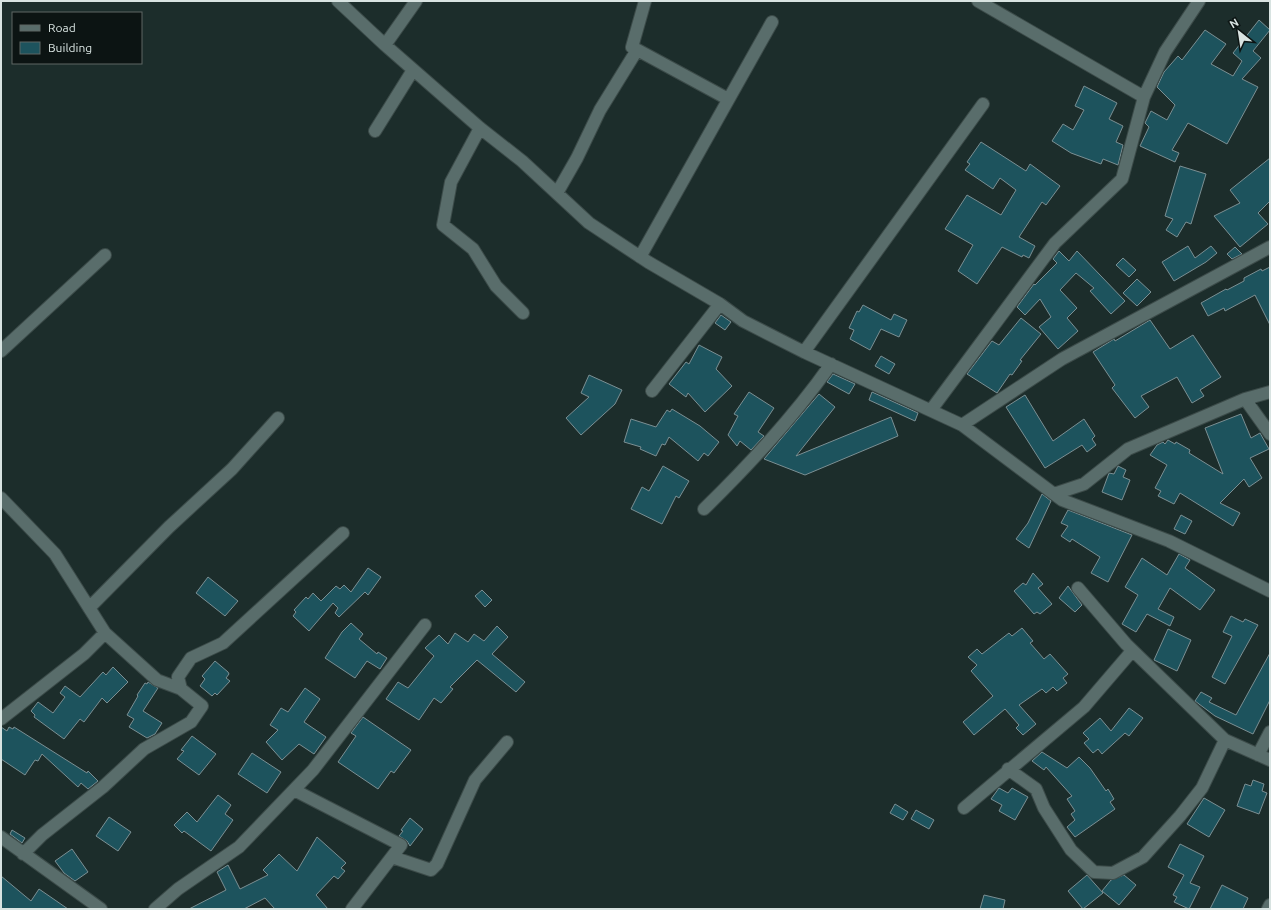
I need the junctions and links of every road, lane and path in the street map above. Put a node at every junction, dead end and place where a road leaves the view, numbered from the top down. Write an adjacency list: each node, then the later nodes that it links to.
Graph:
1 (338, 1): 7 (street)
2 (416, 1): 7 (street)
3 (645, 1): 8 (street)
4 (978, 1): 10 (street)
5 (1199, 1): 10 (street)
6 (772, 22): 11 (street)
7 (385, 46): 9 (street)
8 (637, 50): 11 (street); 15 (street)
9 (413, 70): 13 (street); 14 (street)
10 (1144, 97): 27 (street)
11 (728, 99): 18 (street)
12 (983, 104): 22 (street)
13 (480, 128): 15 (street); 20 (street)
14 (375, 132)
15 (557, 193): 18 (street)
16 (1270, 247): 29 (street)
17 (105, 254): 21 (street)
18 (640, 257): 19 (street)
19 (720, 304): 22 (street); 24 (street)
20 (523, 313)
21 (1, 351)
22 (804, 352): 23 (street)
23 (831, 364): 27 (street); 35 (street)
24 (652, 391)
25 (1270, 392): 26 (street)
26 (1245, 399): 30 (street); 31 (street)
27 (931, 410): 29 (street)
28 (278, 418): 39 (street)
29 (962, 425): 32 (street)
30 (1270, 434)
31 (1084, 484): 32 (street); 34 (street)
32 (1054, 494): 34 (street)
33 (1, 498): 39 (street)
34 (1072, 504): 38 (street)
35 (704, 509)
36 (343, 533): 43 (street)
37 (1078, 588): 42 (street)
38 (1270, 591)
39 (89, 608): 41 (street)
40 (425, 625): 51 (street)
41 (105, 633): 43 (street); 44 (street)
42 (1132, 651): 46 (street); 50 (street)
43 (181, 689): 54 (street)
44 (1, 719)
45 (1270, 732): 48 (street)
46 (1225, 740): 48 (street); 50 (street)
47 (507, 742): 55 (street)
48 (1258, 755): 49 (street)
49 (1270, 760)
50 (1008, 769): 52 (street)
51 (294, 790): 55 (street); 58 (street)
52 (964, 808)
53 (1, 837): 54 (street)
54 (23, 854): 57 (street)
55 (392, 857): 59 (street)
56 (1270, 905): 60 (street)
57 (101, 909)
58 (155, 909)
59 (352, 909)
60 (1268, 909)

